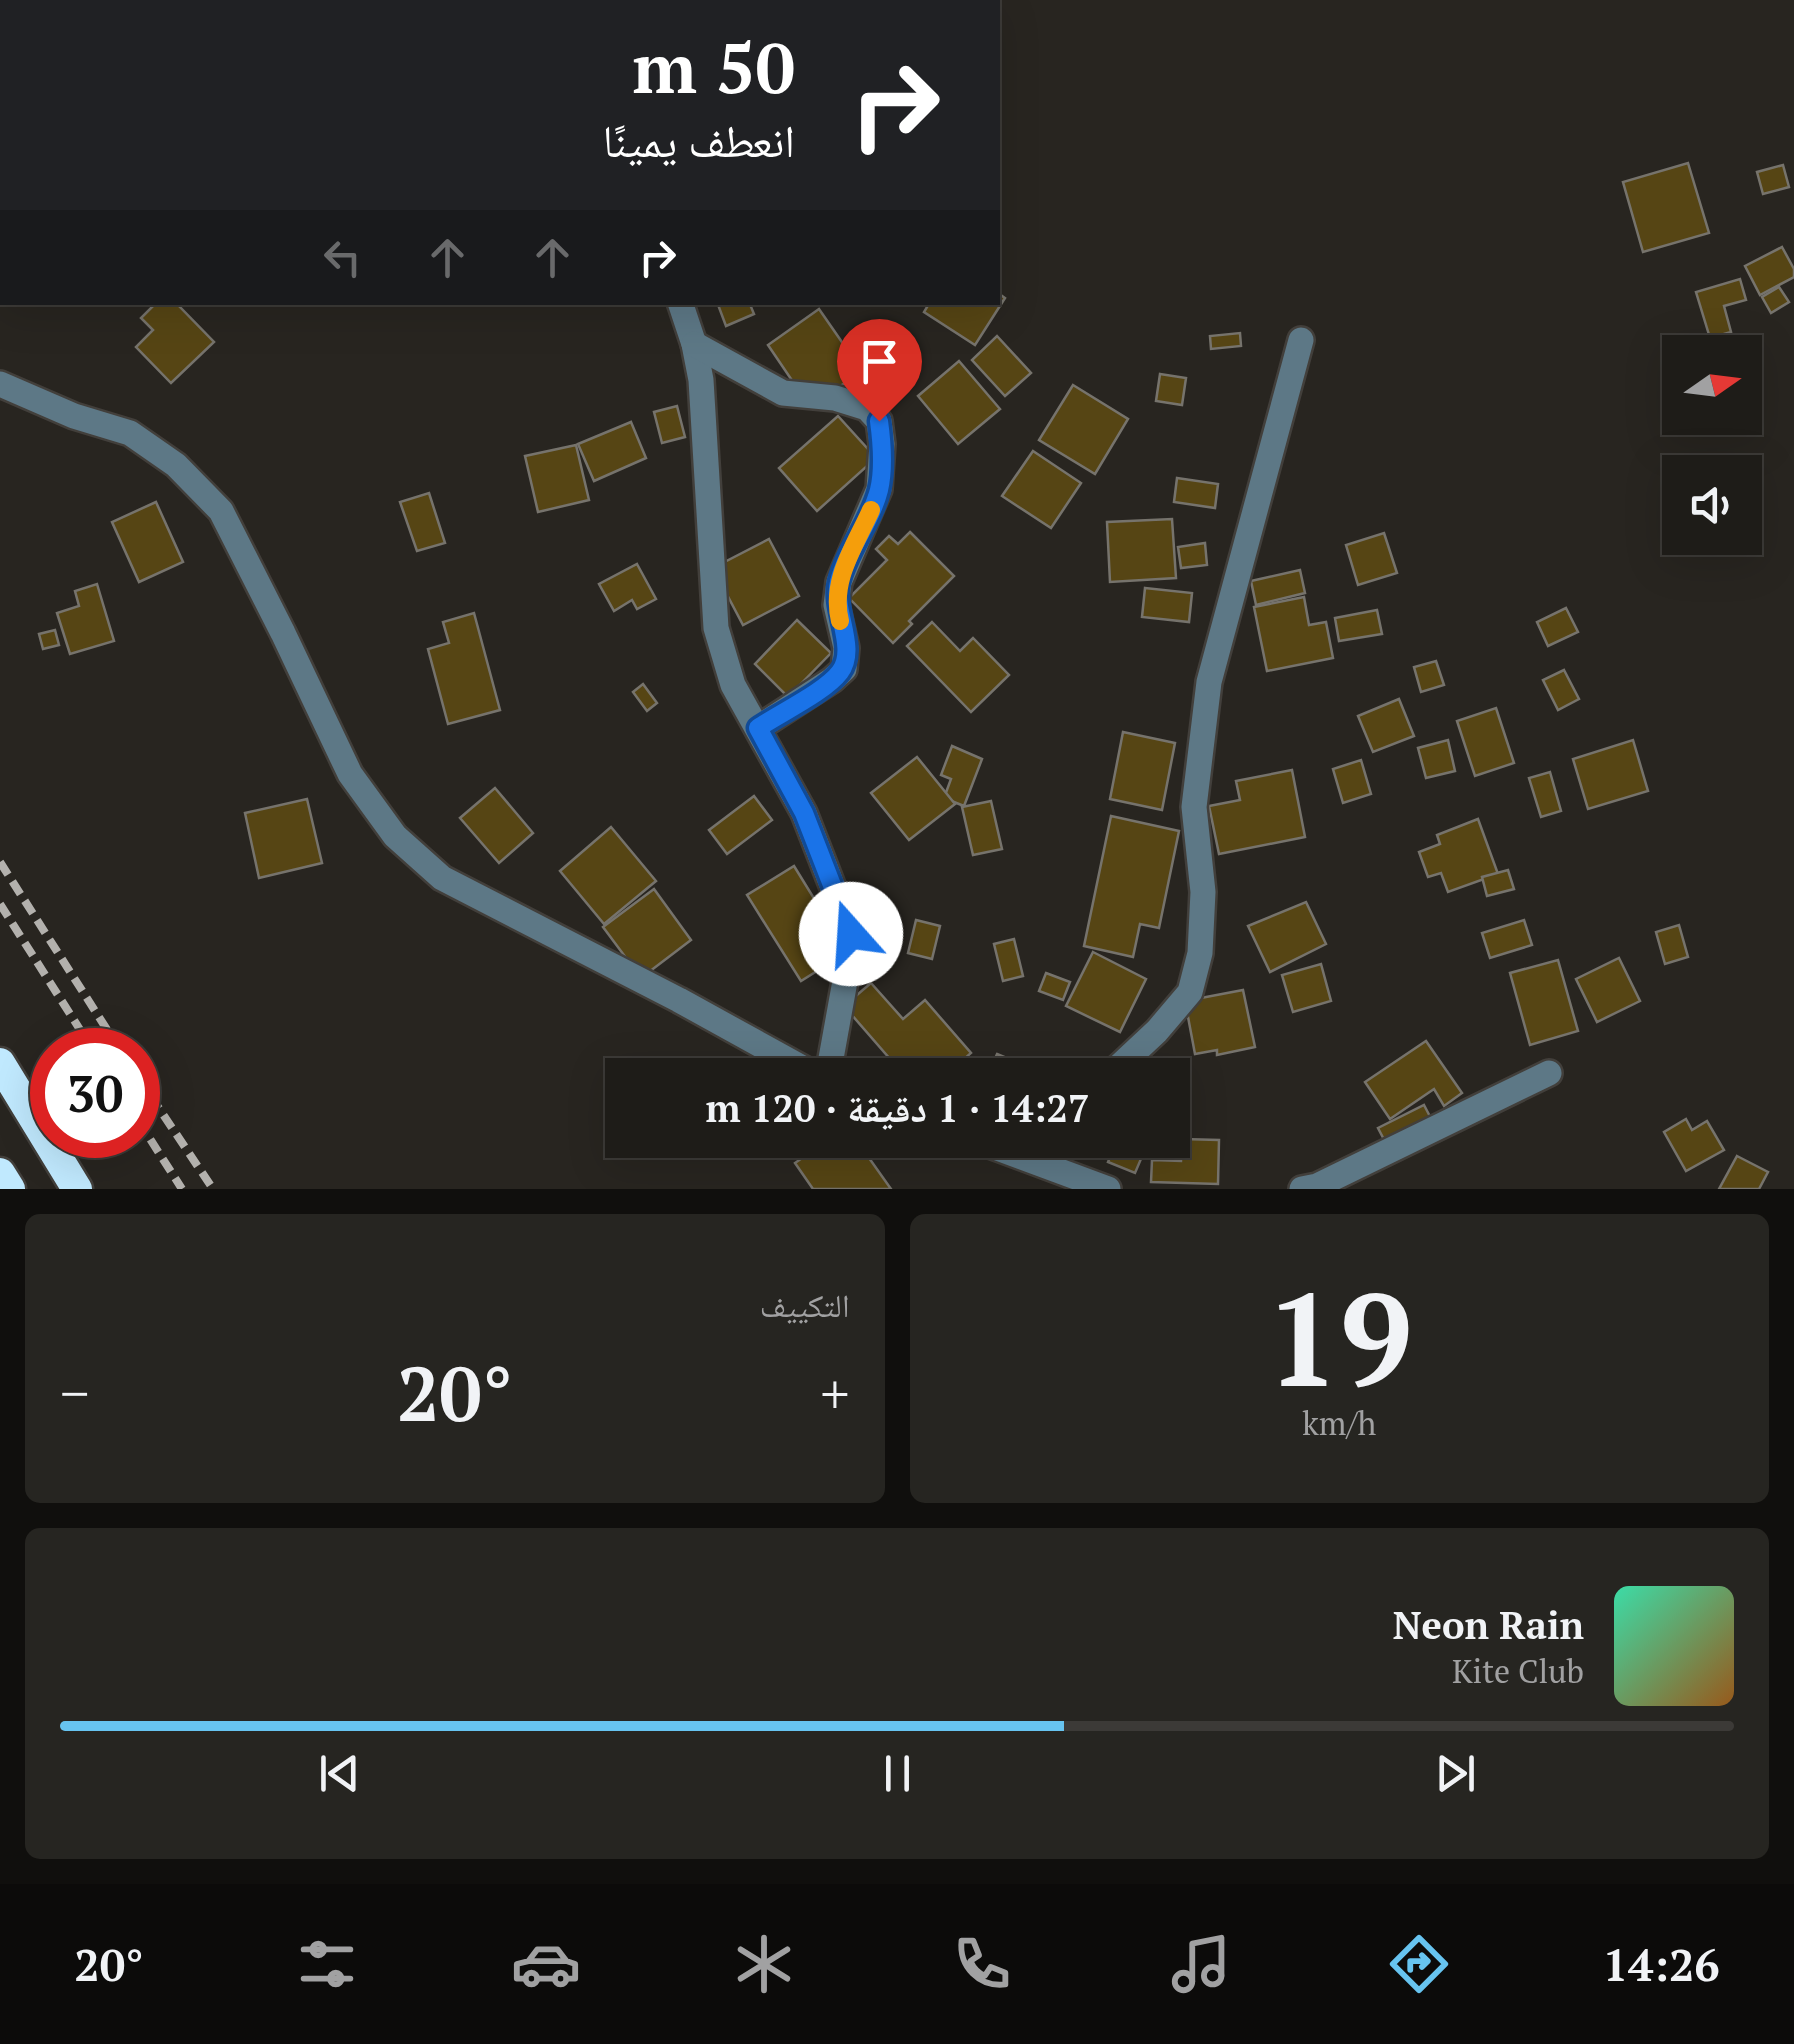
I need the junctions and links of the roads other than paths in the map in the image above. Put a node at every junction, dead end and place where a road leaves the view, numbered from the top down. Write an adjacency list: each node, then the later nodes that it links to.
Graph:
1 (681, 305): 3 (street)
2 (1302, 340): 8 (street)
3 (694, 344): 5 (street); 5 (street)
4 (0, 384): 6 (street)
5 (758, 728): 7 (street)
6 (784, 1058)
7 (831, 1058)
8 (1128, 1058)
9 (0, 1063): 14 (highway)
10 (1549, 1073): 16 (street)
11 (1051, 1158): 15 (street)
12 (0, 1173): 13 (highway)
13 (10, 1189)
14 (77, 1189)
15 (1108, 1189)
16 (1302, 1189)

